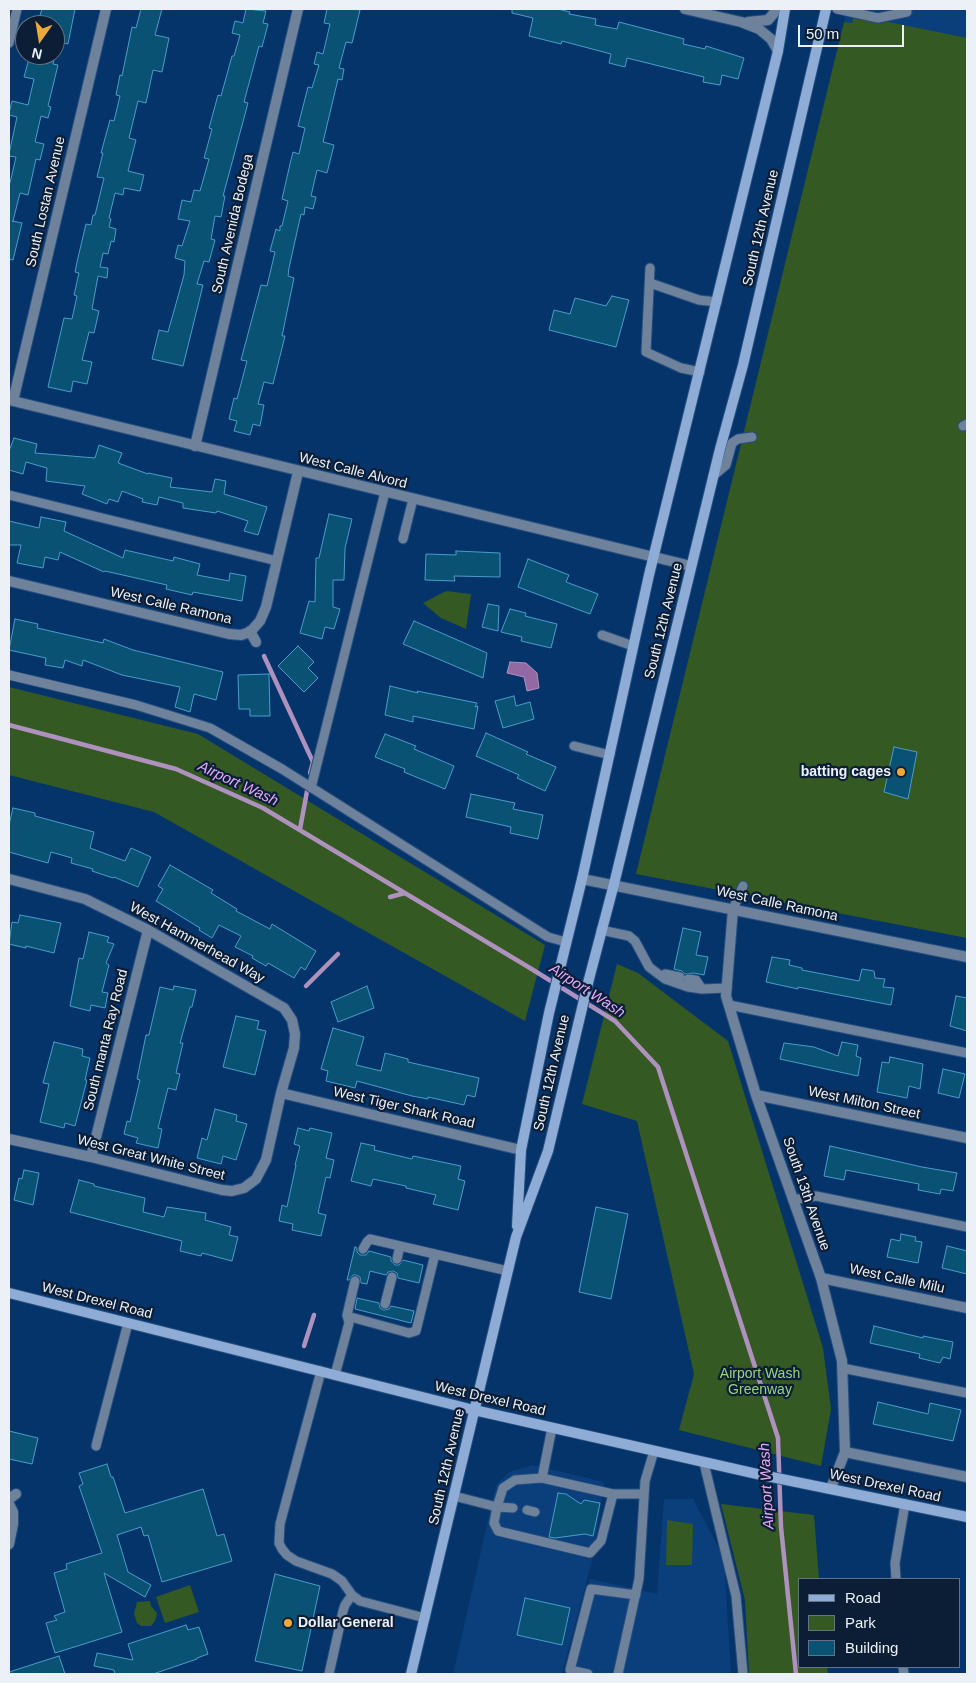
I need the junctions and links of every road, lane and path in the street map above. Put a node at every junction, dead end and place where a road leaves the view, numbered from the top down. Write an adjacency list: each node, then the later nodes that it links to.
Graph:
1 (17, 9): 11 (lane)
2 (106, 9): 17 (street, South Lostan Avenue)
3 (298, 9): 19 (street, South Avenida Bodega)
4 (685, 9): 10 (street)
5 (775, 9): 10 (street)
6 (785, 9): 12 (main road, South 12th Avenue)
7 (826, 9): 21 (main road, South 12th Avenue)
8 (837, 9): 9 (lane)
9 (907, 12)
10 (741, 22): 12 (street)
11 (9, 43)
12 (778, 51): 15 (main road, South 12th Avenue)
13 (650, 268): 14 (lane)
14 (650, 283): 15 (lane); 16 (lane)
15 (717, 302): 16 (main road, South 12th Avenue)
16 (700, 372): 26 (main road, South 12th Avenue)
17 (11, 401): 19 (street, West Calle Alvord)
18 (752, 437): 21 (lane)
19 (194, 446): 20 (street, West Calle Alvord)
20 (298, 472): 22 (street, West Calle Alvord); 27 (street, West Calle Ramona)
21 (713, 476): 28 (main road, South 12th Avenue)
22 (385, 492): 24 (street, West Calle Alvord); 37 (lane)
23 (9, 495): 27 (lane)
24 (413, 500): 25 (lane); 26 (street, West Calle Alvord)
25 (403, 539)
26 (653, 558): 28 (street, West Calle Alvord); 33 (main road, South 12th Avenue)
27 (277, 561): 30 (street, West Calle Ramona)
28 (692, 566): 40 (main road, South 12th Avenue)
29 (9, 581): 30 (street, West Calle Ramona)
30 (250, 631): 32 (street)
31 (602, 635): 33 (lane)
32 (256, 642)
33 (633, 646): 36 (main road, South 12th Avenue)
34 (9, 675): 37 (lane)
35 (574, 746): 36 (lane)
36 (610, 755): 39 (main road, South 12th Avenue)
37 (311, 788): 45 (lane)
38 (9, 879): 43 (street, West Hammerhead Way)
39 (582, 879): 40 (street, West Calle Ramona); 45 (main road, South 12th Avenue)
40 (614, 884): 42 (street, West Calle Ramona); 44 (main road, South 12th Avenue)
41 (743, 886): 42 (lane)
42 (733, 909): 46 (street, West Calle Ramona); 48 (street, South 13th Avenue)
43 (148, 930): 52 (street, West Hammerhead Way); 57 (street, South manta Ray Road)
44 (601, 930): 47 (lane); 60 (main road, South 12th Avenue)
45 (566, 942): 56 (main road, South 12th Avenue)
46 (967, 957)
47 (655, 972): 49 (lane); 49 (lane)
48 (727, 988): 49 (lane); 50 (street, South 13th Avenue)
49 (702, 989)
50 (729, 1005): 51 (lane); 53 (street, South 13th Avenue)
51 (967, 1052)
52 (281, 1093): 56 (street, West Tiger Shark Road); 57 (street, West Great White Street)
53 (756, 1095): 54 (street, West Milton Street); 58 (street, South 13th Avenue)
54 (967, 1138)
55 (9, 1139): 57 (street, West Great White Street)
56 (521, 1150): 60 (main road, South 12th Avenue)
57 (91, 1157)
58 (793, 1200): 59 (lane); 67 (street, South 13th Avenue)
59 (967, 1227)
60 (516, 1237): 65 (main road, South 12th Avenue)
61 (400, 1246): 62 (lane); 63 (lane); 64 (lane)
62 (364, 1249)
63 (435, 1254): 65 (lane); 75 (lane)
64 (397, 1259)
65 (508, 1271): 80 (main road, South 12th Avenue)
66 (392, 1276): 70 (lane)
67 (821, 1278): 71 (street, West Calle Milu); 76 (street, South 13th Avenue)
68 (355, 1281): 73 (lane)
69 (9, 1293): 74 (main road, West Drexel Road)
70 (385, 1304)
71 (967, 1308)
72 (382, 1315): 75 (lane)
73 (347, 1316): 75 (lane); 78 (lane)
74 (128, 1323): 77 (main road, West Drexel Road); 82 (lane)
75 (380, 1325)
76 (842, 1368): 79 (lane); 84 (street, South 13th Avenue)
77 (321, 1371): 78 (main road, West Drexel Road); 99 (lane)
78 (335, 1375): 80 (main road, West Drexel Road)
79 (967, 1393)
80 (474, 1410): 81 (main road, West Drexel Road); 91 (main road, South 12th Avenue)
81 (552, 1428): 83 (main road, West Drexel Road); 87 (lane)
82 (96, 1446)
83 (654, 1451): 85 (main road, West Drexel Road); 90 (lane)
84 (845, 1452): 86 (street, West Drexel Road); 88 (street, South 13th Avenue)
85 (704, 1463): 88 (main road, West Drexel Road); 106 (lane)
86 (967, 1477)
87 (542, 1478): 89 (lane); 94 (lane)
88 (831, 1488): 93 (main road, West Drexel Road)
89 (613, 1494): 90 (lane); 94 (lane)
90 (644, 1494): 100 (lane)
91 (454, 1496): 94 (lane); 101 (main road, South 12th Avenue)
92 (9, 1504): 97 (street)
93 (905, 1504): 96 (main road, West Drexel Road); 98 (lane)
94 (497, 1506): 95 (lane)
95 (513, 1508)
96 (967, 1517)
97 (9, 1544)
98 (896, 1578)
99 (352, 1595): 101 (lane); 102 (lane)
100 (636, 1595): 104 (lane); 105 (lane)
101 (425, 1618): 103 (main road, South 12th Avenue)
102 (329, 1674)
103 (411, 1674)
104 (588, 1674)
105 (618, 1674)
106 (743, 1674)

